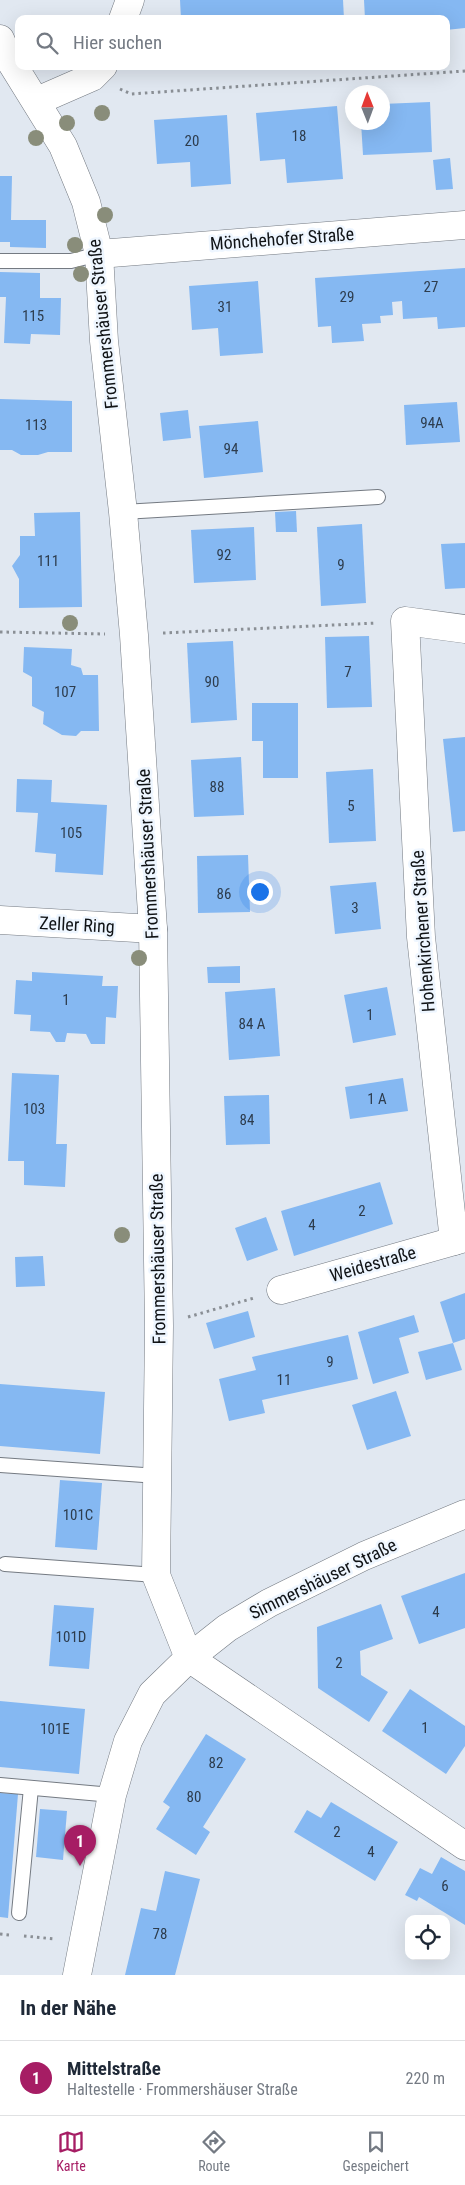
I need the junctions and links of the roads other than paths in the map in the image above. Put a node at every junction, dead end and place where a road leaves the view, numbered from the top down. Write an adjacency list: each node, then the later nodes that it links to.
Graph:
1 (130, 0): 2 (street)
2 (124, 15)
3 (0, 39): 4 (street, Frommershäuser Straße)
4 (15, 68)
5 (17, 70): 7 (street, Frommershäuser Straße)
6 (97, 72): 7 (street)
7 (37, 101): 9 (street, Frommershäuser Straße)
8 (465, 225): 9 (street, Mönchehofer Straße)
9 (98, 254): 10 (lane); 12 (street, Frommershäuser Straße)
10 (0, 261)
11 (378, 498): 12 (lane)
12 (124, 512): 15 (street, Frommershäuser Straße)
13 (465, 629): 16 (street, Hohenkirchener Straße)
14 (0, 920): 15 (street, Zeller Ring)
15 (153, 929): 19 (street, Frommershäuser Straße)
16 (460, 1239): 17 (street, Weidestraße)
17 (281, 1290)
18 (0, 1465): 19 (lane)
19 (158, 1476): 22 (street, Frommershäuser Straße)
20 (465, 1514): 23 (street, Simmershäuser Straße)
21 (5, 1564): 22 (lane)
22 (156, 1575): 23 (street, Frommershäuser Straße)
23 (189, 1658): 26 (street); 27 (street)
24 (0, 1785): 25 (lane)
25 (31, 1788): 26 (lane); 28 (lane)
26 (112, 1795): 29 (street)
27 (465, 1846)
28 (19, 1913)
29 (77, 1975)

